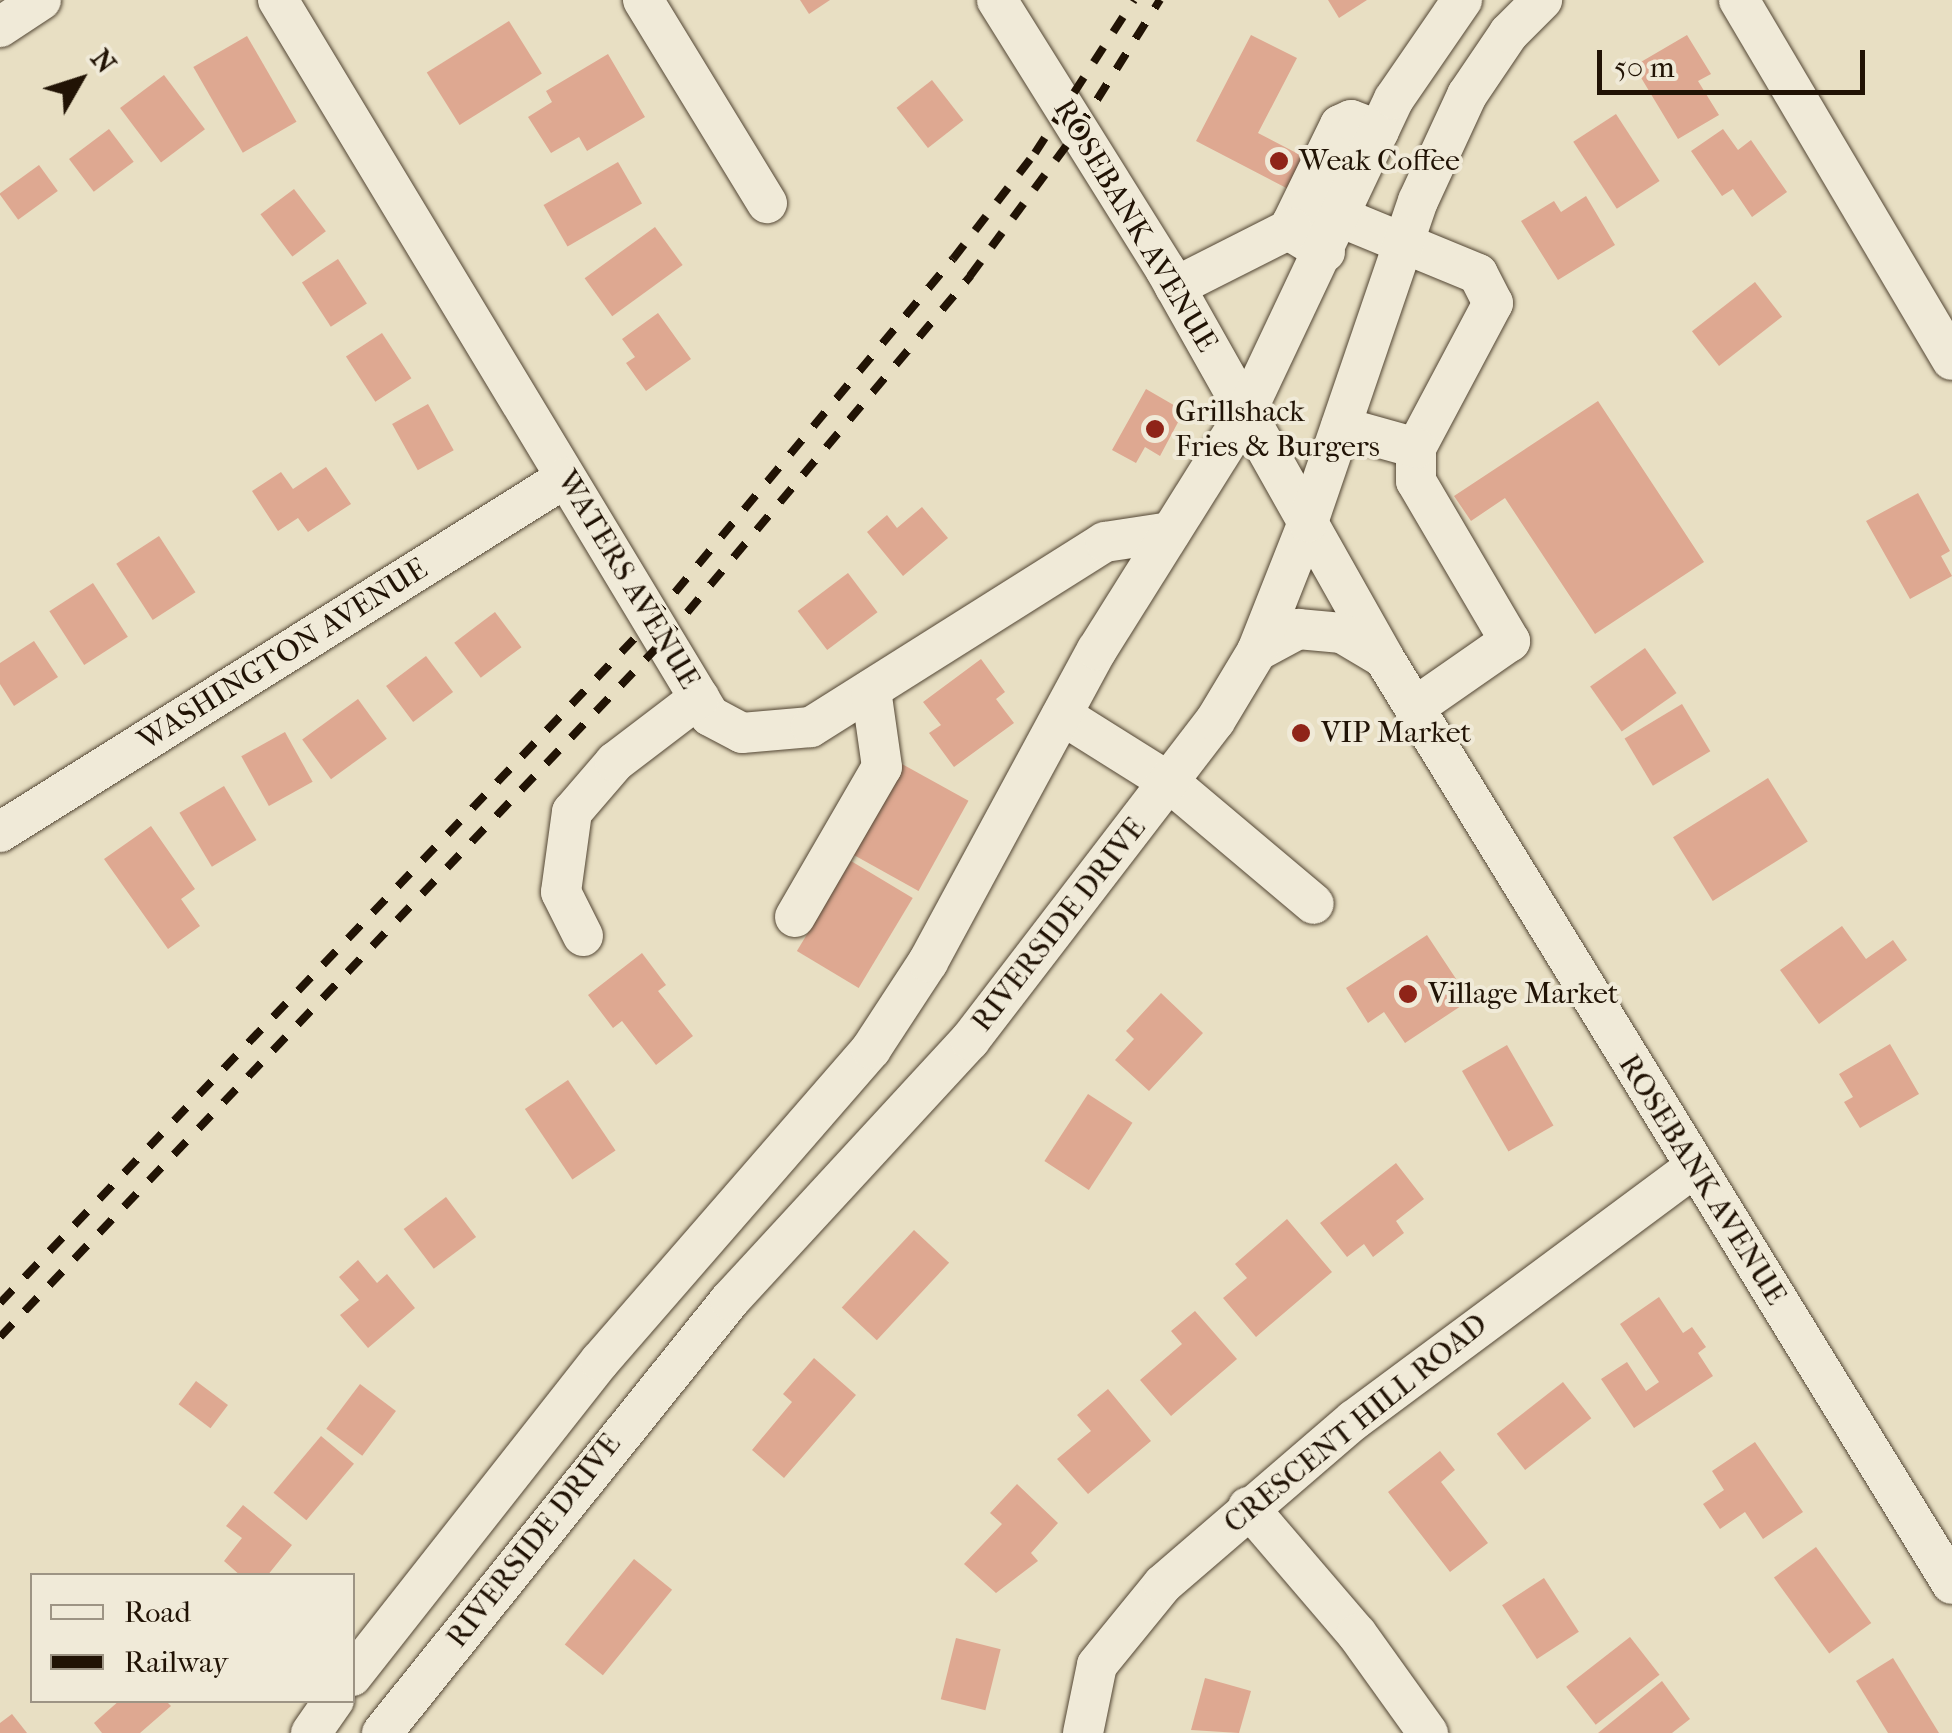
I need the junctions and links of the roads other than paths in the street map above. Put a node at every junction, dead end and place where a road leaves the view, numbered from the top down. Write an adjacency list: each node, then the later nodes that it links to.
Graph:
1 (41, 0): 8 (street)
2 (643, 0): 10 (street)
3 (996, 0): 14 (street, ROSEBANK AVENUE)
4 (1462, 0): 9 (street, RIVERSIDE DRIVE)
5 (1542, 0): 13 (street, RIVERSIDE DRIVE)
6 (1739, 0): 15 (street)
7 (281, 1): 19 (street, WATERS AVENUE)
8 (0, 26)
9 (1379, 132): 11 (street); 12 (street, RIVERSIDE DRIVE)
10 (767, 203)
11 (1292, 228): 12 (street); 14 (street)
12 (1332, 234): 13 (street); 16 (street, RIVERSIDE DRIVE)
13 (1404, 243): 17 (street, RIVERSIDE DRIVE); 18 (street)
14 (1174, 287): 16 (street, ROSEBANK AVENUE)
15 (1952, 360)
16 (1246, 414): 20 (street, ROSEBANK AVENUE); 21 (street, RIVERSIDE DRIVE)
17 (1341, 427): 18 (street); 20 (street, RIVERSIDE DRIVE)
18 (1416, 448): 26 (street)
19 (565, 478): 25 (street, WATERS AVENUE); 29 (street, WASHINGTON AVENUE)
20 (1308, 522): 22 (street, RIVERSIDE DRIVE); 23 (street, ROSEBANK AVENUE)
21 (1170, 532): 24 (street, WATERS AVENUE); 27 (street, RIVERSIDE DRIVE)
22 (1257, 651): 23 (street); 28 (street, RIVERSIDE DRIVE)
23 (1384, 658): 26 (street, ROSEBANK AVENUE)
24 (871, 690): 25 (street, WATERS AVENUE); 31 (street)
25 (699, 698): 32 (street)
26 (1414, 707): 33 (street, ROSEBANK AVENUE)
27 (1062, 715): 28 (street); 34 (street, RIVERSIDE DRIVE)
28 (1169, 782): 30 (street); 35 (street, RIVERSIDE DRIVE)
29 (0, 832)
30 (1314, 904)
31 (795, 917)
32 (583, 936)
33 (1693, 1168): 36 (street, CRESCENT HILL ROAD); 37 (street, ROSEBANK AVENUE)
34 (561, 1408): 35 (street); 38 (street, RIVERSIDE DRIVE)
35 (608, 1445): 41 (street, RIVERSIDE DRIVE)
36 (1248, 1507): 42 (street, CRESCENT HILL ROAD); 43 (street)
37 (1952, 1584)
38 (355, 1672)
39 (332, 1703): 40 (street)
40 (311, 1733)
41 (382, 1733)
42 (1083, 1733)
43 (1428, 1733)

